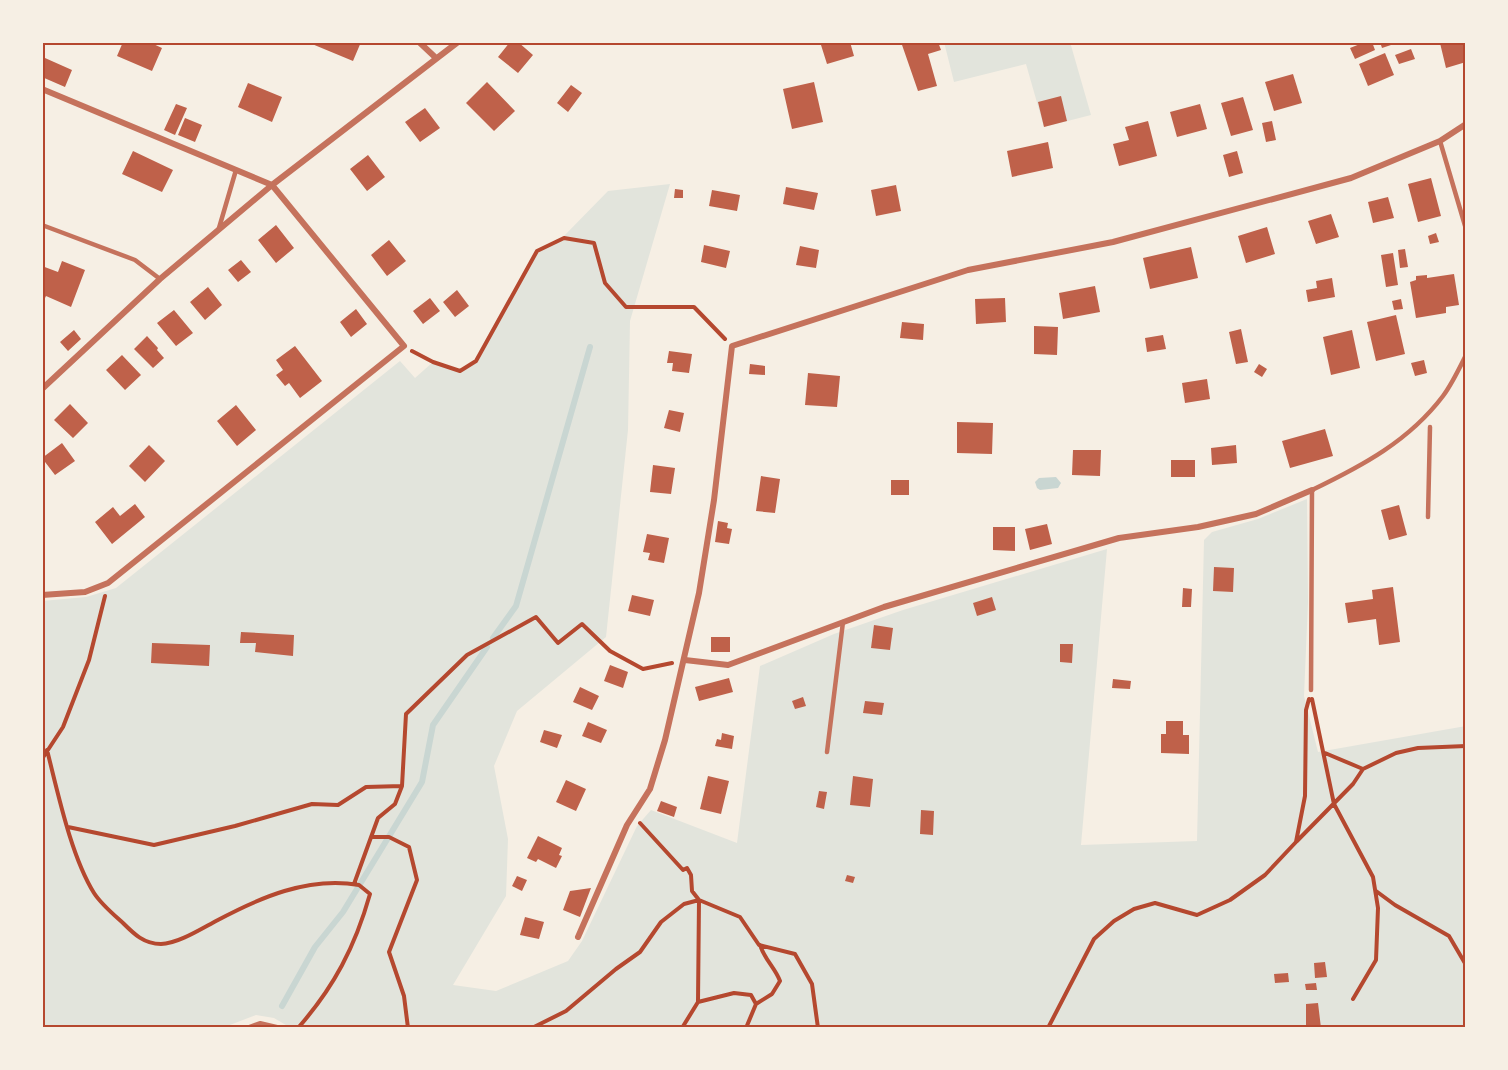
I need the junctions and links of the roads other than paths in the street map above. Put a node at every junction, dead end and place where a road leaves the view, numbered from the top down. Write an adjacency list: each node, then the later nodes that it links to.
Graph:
1 (419, 42): 3 (street)
2 (458, 42): 3 (street)
3 (436, 58): 8 (street)
4 (42, 89): 7 (street)
5 (1466, 124): 6 (street)
6 (1440, 141): 10 (lane); 20 (street)
7 (236, 170): 8 (street); 11 (lane)
8 (272, 185): 11 (street); 18 (street)
9 (42, 225): 12 (lane)
10 (1466, 229)
11 (219, 230): 12 (street)
12 (160, 279): 14 (street)
13 (1466, 355): 16 (lane)
14 (42, 389)
15 (1430, 427): 17 (lane)
16 (1312, 490): 19 (street); 21 (lane)
17 (1428, 517)
18 (42, 595)
19 (843, 622): 20 (street); 22 (lane)
20 (685, 660): 23 (street)
21 (1311, 690)
22 (827, 752)
23 (578, 937)
24 (249, 1028): 25 (street)
25 (277, 1028)

